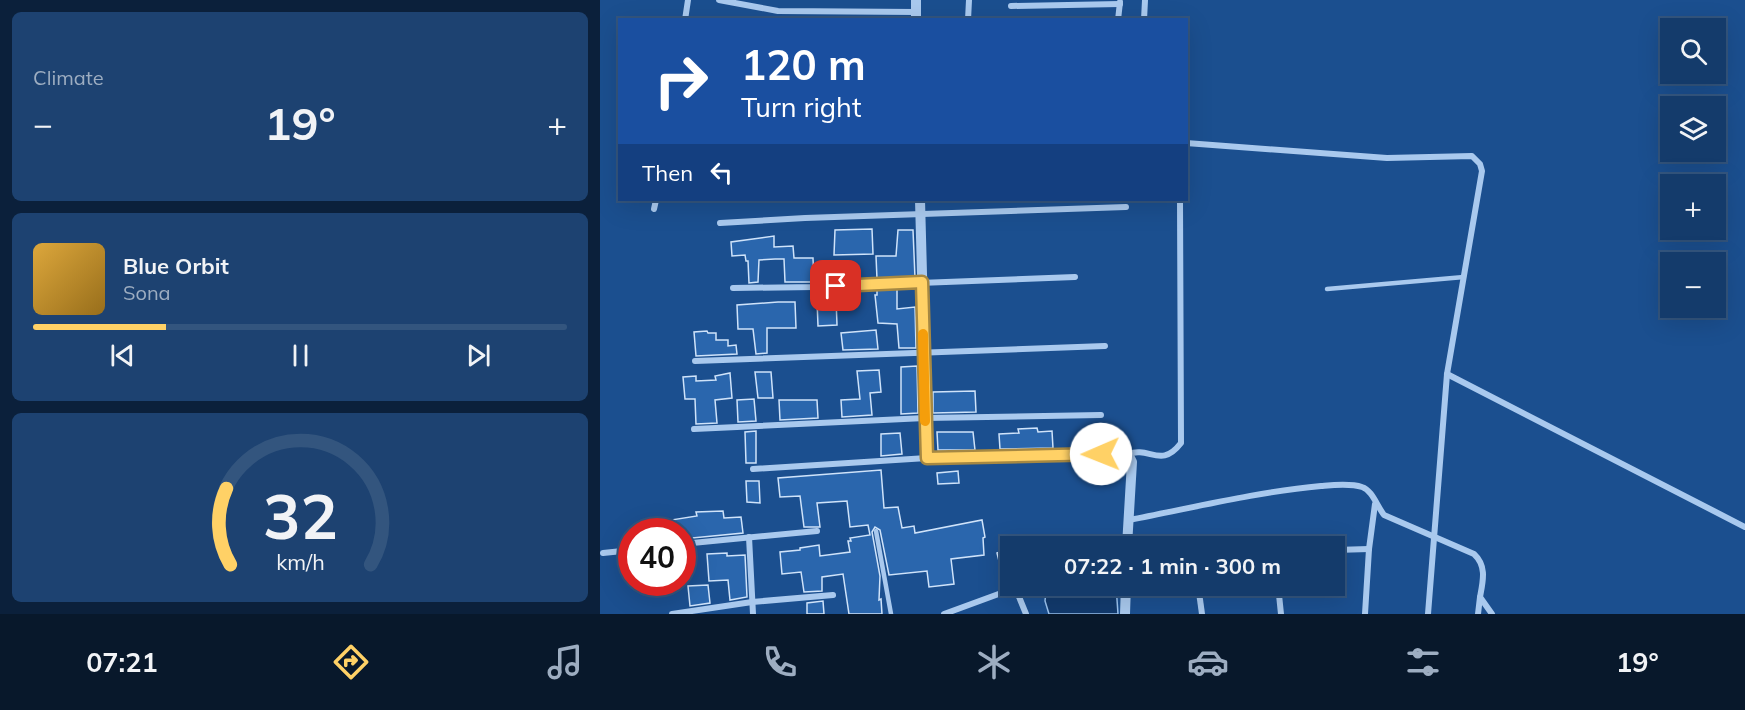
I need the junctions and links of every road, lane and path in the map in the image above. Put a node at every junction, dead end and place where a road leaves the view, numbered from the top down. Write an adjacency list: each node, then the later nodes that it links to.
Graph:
1 (688, 0): 8 (street)
2 (719, 0): 7 (street)
3 (969, 0): 9 (street)
4 (1145, 0): 11 (street)
5 (1120, 2): 6 (street); 10 (street)
6 (1011, 6)
7 (916, 10)
8 (685, 18)
9 (968, 18)
10 (1118, 18)
11 (1143, 18)
12 (1188, 143): 21 (street)
13 (656, 201): 17 (street)
14 (920, 201): 18 (street)
15 (1180, 201): 32 (street)
16 (1126, 207): 18 (street)
17 (654, 209)
18 (920, 214): 19 (street); 22 (street)
19 (720, 224)
20 (1075, 277): 22 (street)
21 (1464, 277): 24 (lane); 28 (street)
22 (922, 282): 23 (street); 26 (street)
23 (733, 288)
24 (1328, 289)
25 (1105, 346): 26 (street)
26 (923, 351): 27 (street); 30 (street)
27 (695, 361)
28 (1447, 374): 37 (street); 42 (street)
29 (1101, 415): 30 (street)
30 (925, 418): 31 (street); 33 (street)
31 (694, 429)
32 (1128, 454): 33 (street); 36 (street)
33 (927, 458): 34 (street)
34 (753, 469)
35 (1375, 504): 36 (street); 42 (street); 44 (street)
36 (1129, 520): 40 (street)
37 (1745, 527)
38 (817, 531): 41 (street)
39 (876, 531): 58 (lane)
40 (1128, 536)
41 (749, 537): 43 (street); 55 (street)
42 (1436, 537): 54 (street); 65 (street)
43 (696, 543)
44 (1369, 549): 45 (street); 64 (street)
45 (1345, 550)
46 (618, 551): 47 (street)
47 (603, 553)
48 (1000, 593): 59 (street)
49 (833, 595): 55 (street)
50 (1019, 596): 60 (street)
51 (1126, 596): 61 (street)
52 (1200, 596): 62 (street)
53 (1279, 596): 63 (street)
54 (1480, 597): 66 (street); 67 (street)
55 (752, 602): 56 (street); 57 (street)
56 (672, 614)
57 (753, 614)
58 (891, 614)
59 (944, 614)
60 (1026, 614)
61 (1125, 614)
62 (1202, 614)
63 (1281, 614)
64 (1365, 614)
65 (1428, 614)
66 (1478, 614)
67 (1492, 614)

